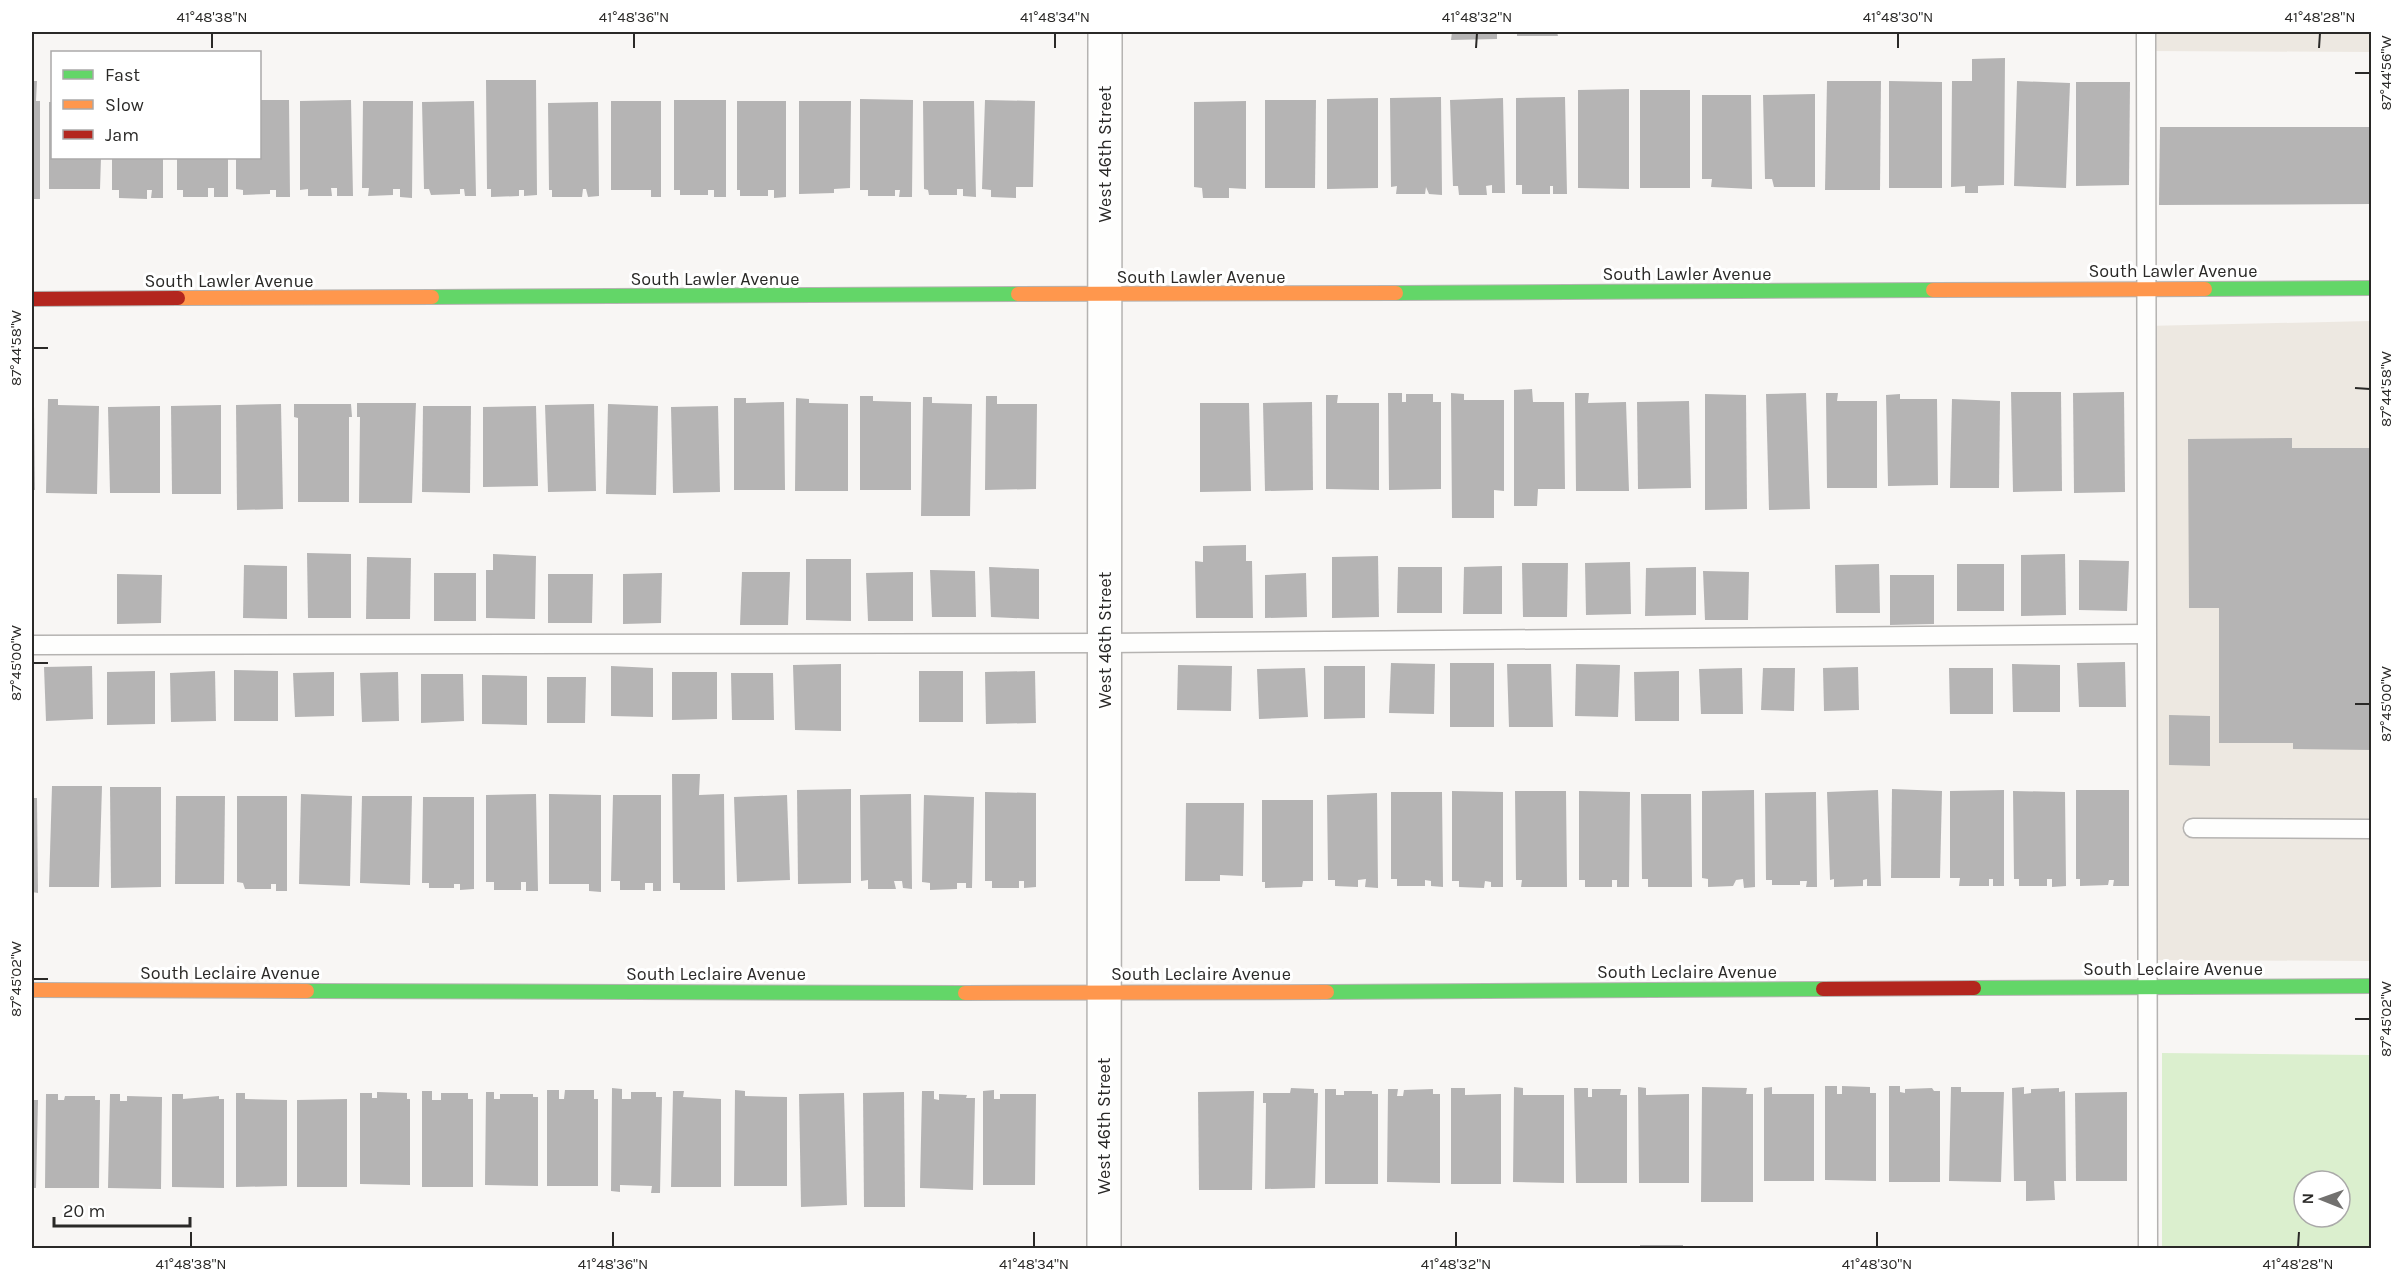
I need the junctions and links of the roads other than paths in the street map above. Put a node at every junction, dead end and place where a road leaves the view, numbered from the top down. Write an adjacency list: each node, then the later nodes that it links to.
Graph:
1 (1106, 32): 5 (street, West 46th Street)
2 (2146, 32): 4 (lane)
3 (2372, 288): 4 (street, South Lawler Avenue)
4 (2145, 289): 5 (street, South Lawler Avenue); 7 (lane)
5 (1105, 295): 6 (street, South Lawler Avenue); 8 (street, West 46th Street)
6 (32, 299)
7 (2146, 634): 8 (lane); 13 (lane)
8 (1105, 643): 9 (lane); 15 (street, West 46th Street)
9 (32, 645)
10 (2193, 828): 11 (lane)
11 (2372, 830)
12 (2372, 986): 13 (street, South Leclaire Avenue)
13 (2147, 987): 15 (street, South Leclaire Avenue); 17 (lane)
14 (32, 990): 15 (street, South Leclaire Avenue)
15 (1104, 993): 16 (street, West 46th Street)
16 (1104, 1248)
17 (2148, 1248)

